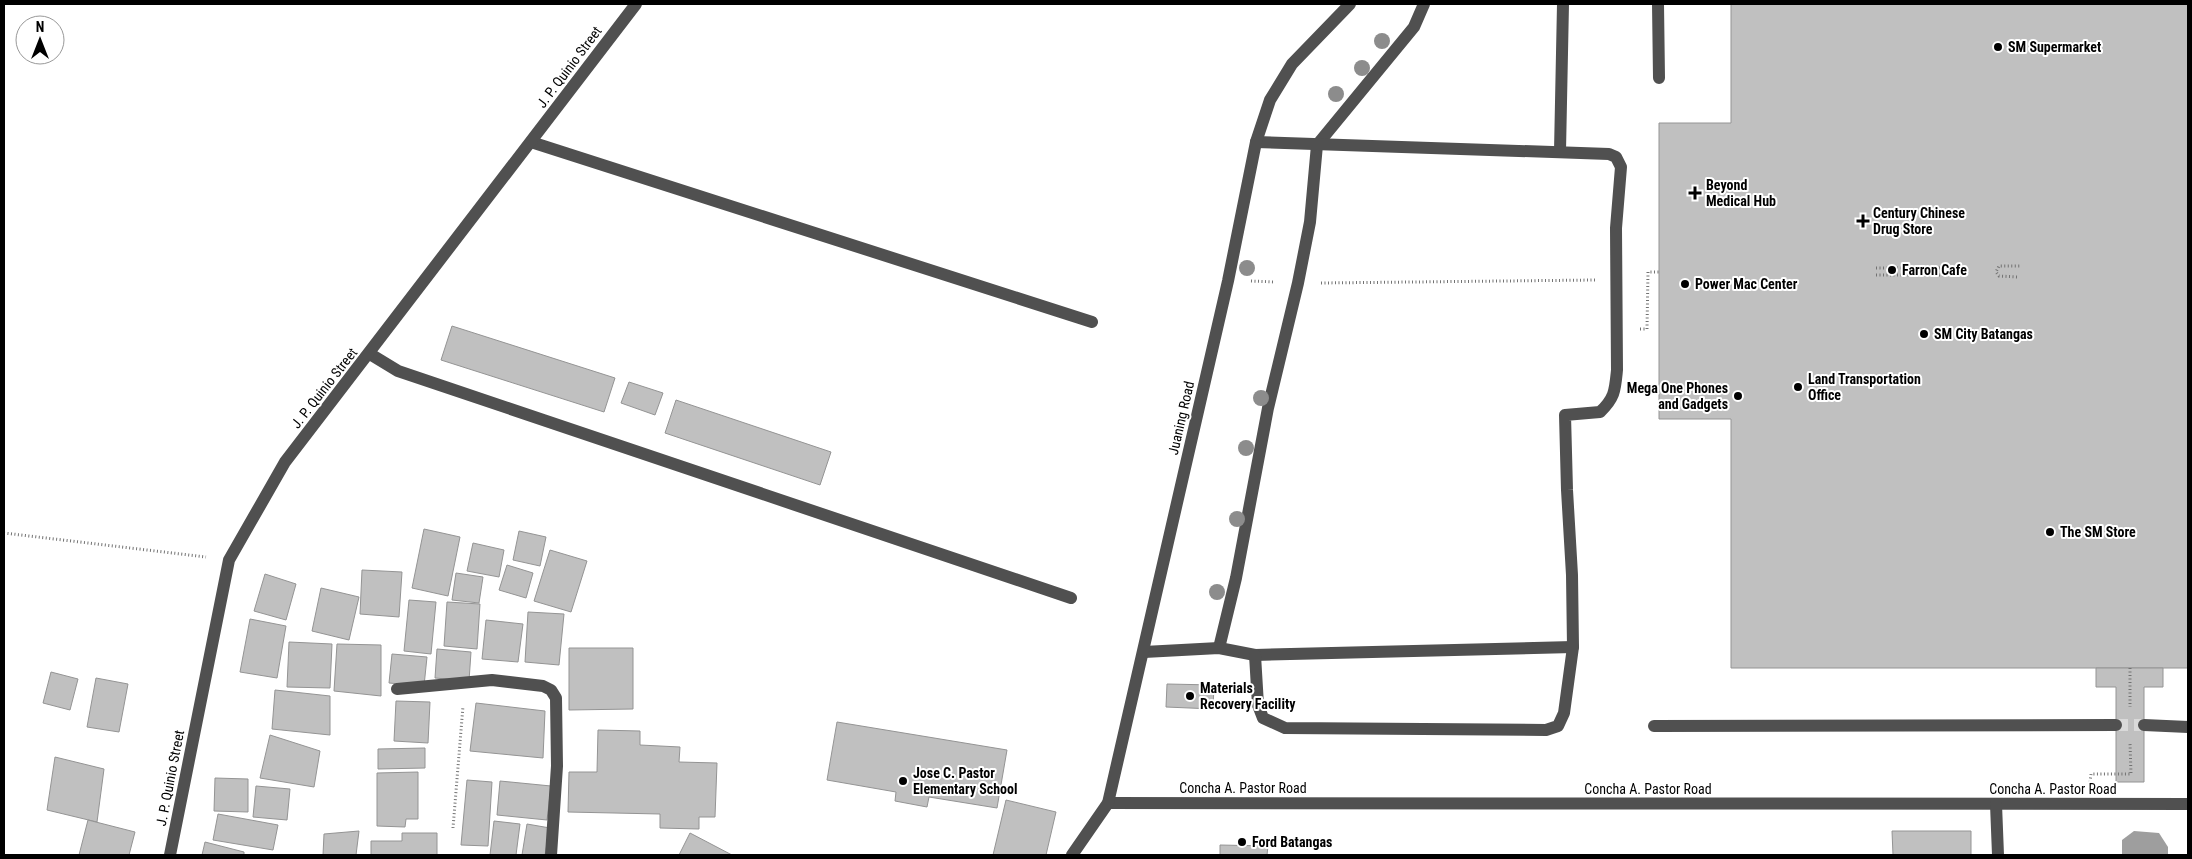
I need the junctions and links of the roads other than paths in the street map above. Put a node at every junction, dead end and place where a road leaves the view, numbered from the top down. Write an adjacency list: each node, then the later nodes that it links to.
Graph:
1 (636, 4): 7 (street, J. P. Quinio Street)
2 (1350, 4): 8 (street, Juaning Road)
3 (1424, 4): 9 (street)
4 (1563, 4): 10 (street)
5 (1658, 4): 6 (street)
6 (1659, 78)
7 (531, 142): 11 (street); 12 (street, J. P. Quinio Street)
8 (1256, 142): 9 (street); 16 (street, Juaning Road)
9 (1317, 144): 10 (street); 15 (street)
10 (1560, 151): 14 (street)
11 (1092, 322)
12 (370, 354): 13 (street); 26 (street, J. P. Quinio Street)
13 (1071, 598)
14 (1573, 647): 17 (street); 17 (street)
15 (1219, 648): 16 (street); 17 (street)
16 (1144, 652): 23 (street, Juaning Road)
17 (1255, 655)
18 (397, 689): 27 (street)
19 (2116, 725): 21 (street)
20 (2144, 725): 22 (street)
21 (1654, 726)
22 (2188, 727)
23 (1108, 803): 24 (street, Concha A. Pastor Road); 28 (street, Juaning Road)
24 (1996, 804): 25 (street, Concha A. Pastor Road); 29 (street)
25 (2188, 804)
26 (170, 855)
27 (551, 855)
28 (1072, 855)
29 (1998, 855)

